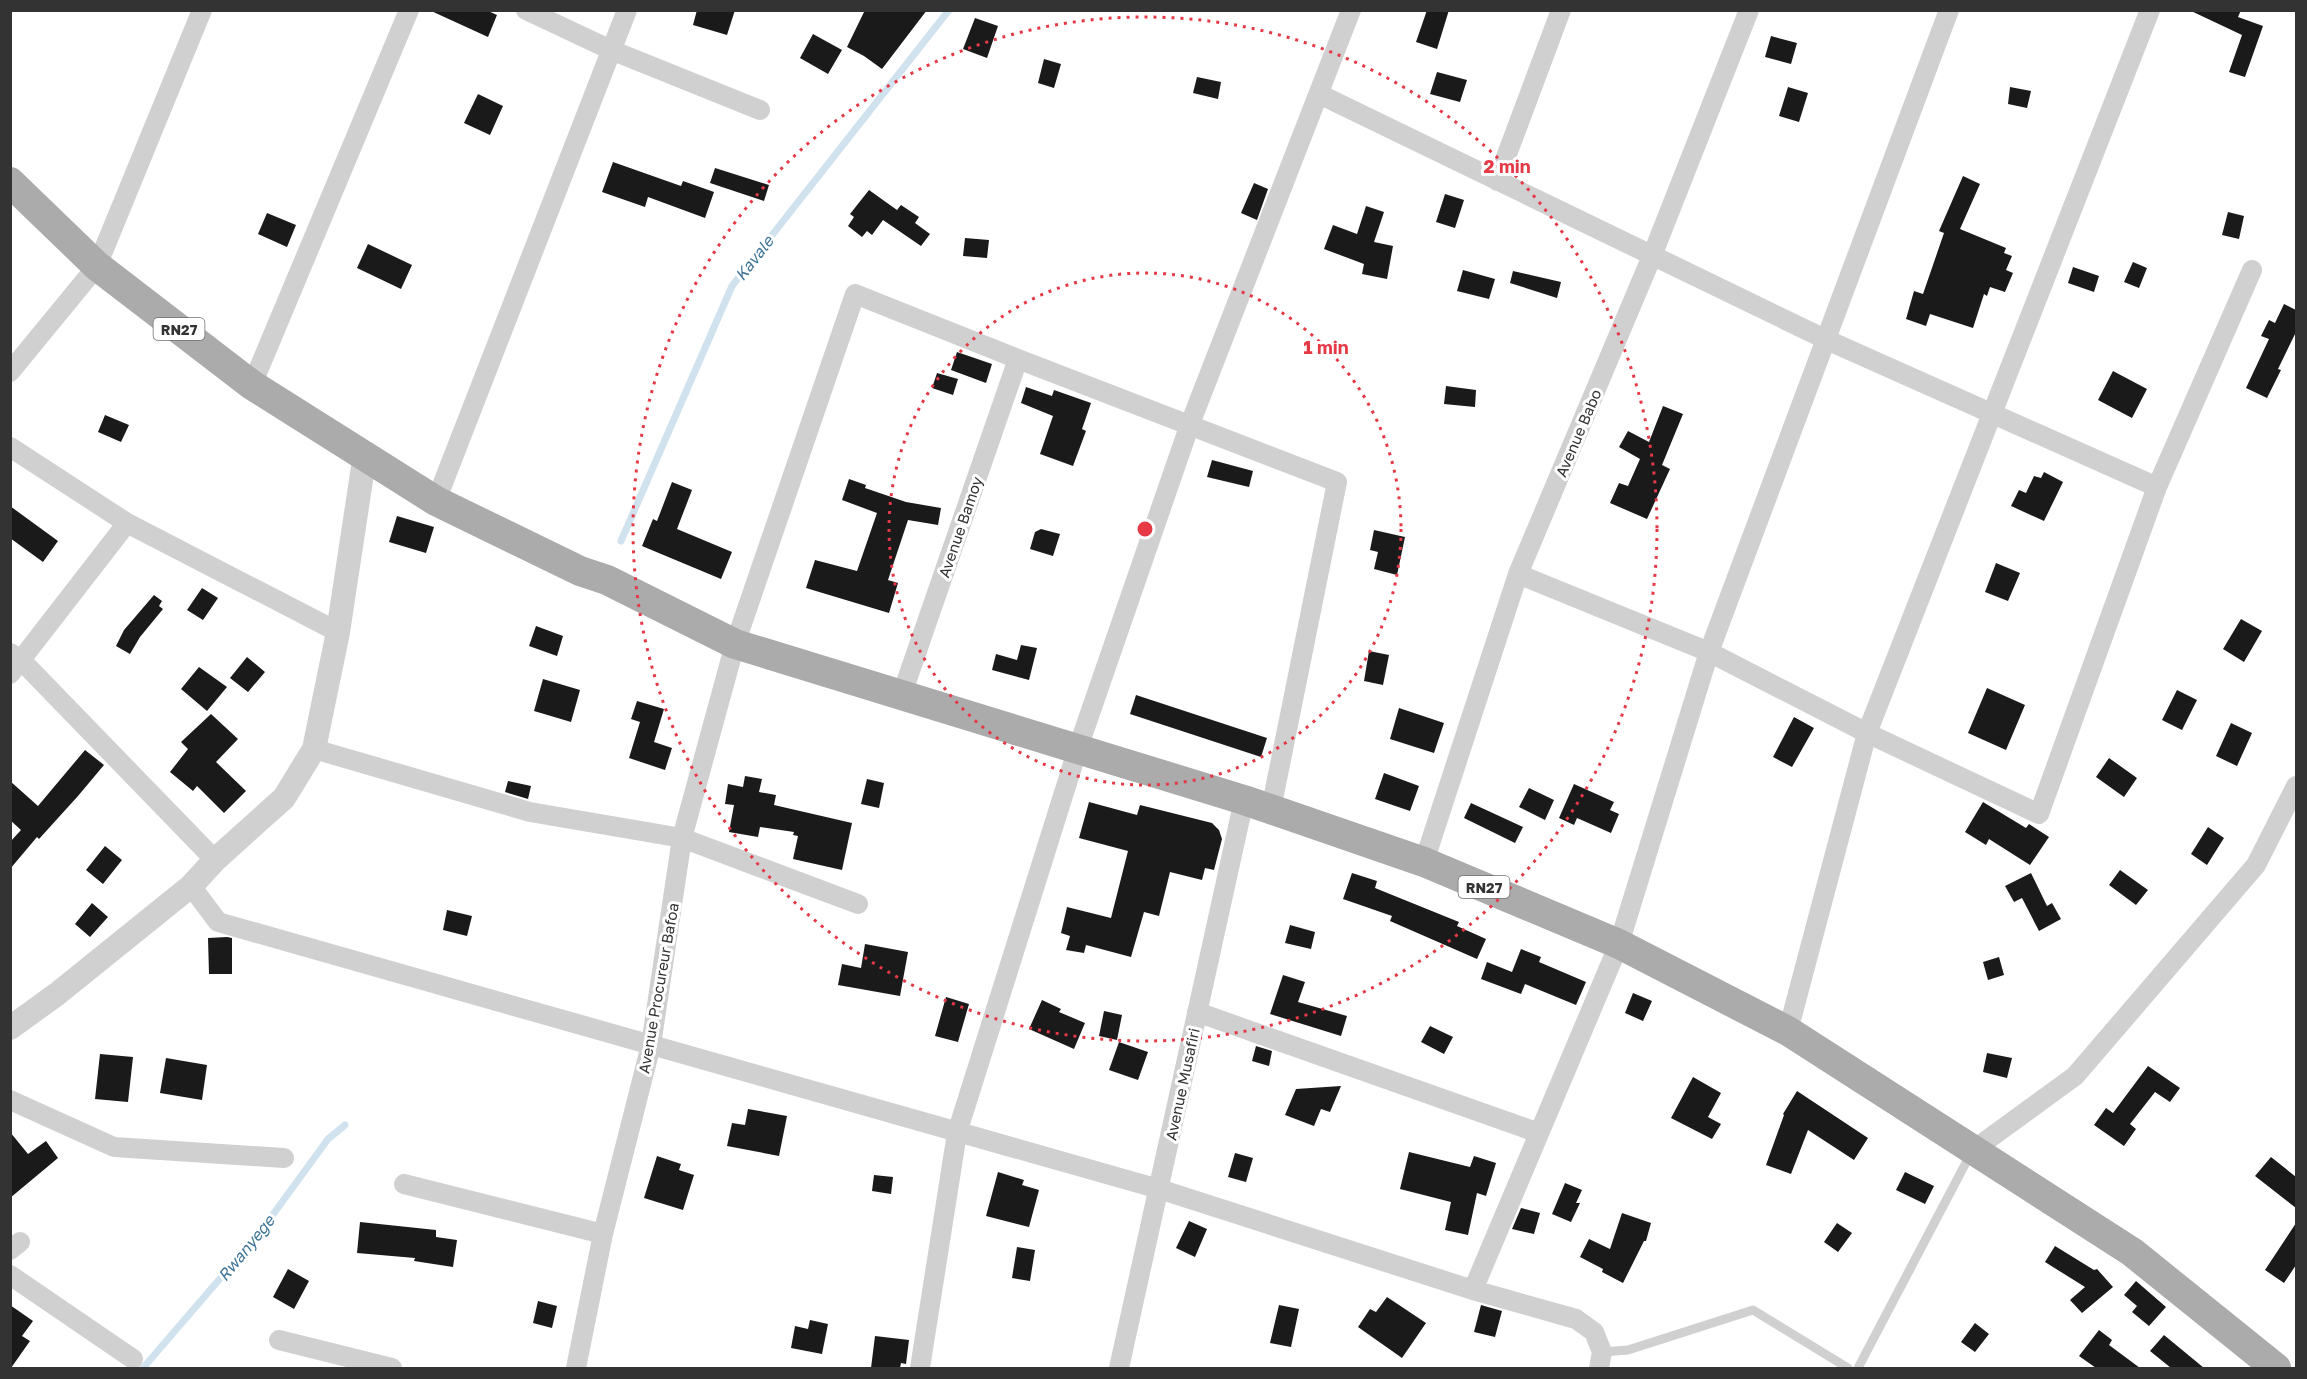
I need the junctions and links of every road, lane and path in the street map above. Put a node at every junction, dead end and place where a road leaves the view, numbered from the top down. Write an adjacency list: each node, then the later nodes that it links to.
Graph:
1 (202, 10): 16 (street)
2 (409, 10): 21 (street)
3 (526, 10): 10 (street)
4 (627, 10): 10 (street)
5 (1351, 10): 11 (street)
6 (1561, 10): 13 (street)
7 (1749, 10): 15 (street, Avenue Babo)
8 (1949, 10): 18 (street)
9 (2150, 10): 22 (street)
10 (611, 50): 12 (street); 27 (street)
11 (1319, 94): 13 (street); 23 (street)
12 (760, 110)
13 (1497, 180): 15 (street)
14 (10, 182): 16 (main road, RN27)
15 (1652, 256): 18 (street); 29 (street, Avenue Babo)
16 (96, 266): 20 (street); 21 (main road, RN27)
17 (2252, 270): 26 (street)
18 (1827, 340): 22 (street); 32 (street)
19 (1018, 359): 23 (street); 31 (street, Avenue Procureur Bafoa); 34 (street, Avenue Bamoy)
20 (10, 372)
21 (252, 385): 25 (main road, RN27)
22 (1992, 414): 26 (street); 35 (street)
23 (1190, 424): 36 (street); 39 (street, Avenue Musafiri)
24 (10, 447): 28 (street)
25 (365, 454): 27 (main road, RN27); 30 (street)
26 (2157, 487): 35 (street)
27 (436, 501): 31 (main road, RN27)
28 (127, 523): 30 (street); 33 (street)
29 (1518, 574): 32 (street); 44 (street, Avenue Babo)
30 (338, 632): 37 (street)
31 (735, 644): 34 (main road, RN27); 42 (street, Avenue Procureur Bafoa)
32 (1709, 652): 35 (street); 47 (street)
33 (14, 662): 43 (street)
34 (902, 694): 36 (main road, RN27)
35 (1866, 733): 50 (street)
36 (1078, 748): 39 (main road, RN27); 53 (street)
37 (314, 749): 42 (street); 43 (street)
38 (2296, 786): 40 (street)
39 (1257, 805): 44 (main road, RN27); 48 (street, Avenue Musafiri)
40 (2276, 826): 41 (street); 55 (street)
41 (2296, 827)
42 (682, 838): 46 (street); 51 (street, Avenue Procureur Bafoa)
43 (215, 861): 45 (street)
44 (1424, 862): 47 (main road, RN27)
45 (191, 886): 49 (street); 51 (street)
46 (858, 904)
47 (1619, 944): 50 (main road, RN27); 54 (street)
48 (1197, 1012): 54 (street); 58 (street, Avenue Musafiri)
49 (10, 1028)
50 (1788, 1031): 55 (main road, RN27)
51 (651, 1045): 53 (street); 59 (street, Avenue Procureur Bafoa)
52 (10, 1100): 56 (street)
53 (957, 1133): 58 (street); 67 (street)
54 (1539, 1133): 61 (street)
55 (1972, 1151): 70 (lane); 71 (main road, RN27)
56 (284, 1158)
57 (404, 1184): 59 (street)
58 (1159, 1189): 61 (street); 68 (street, Avenue Musafiri)
59 (603, 1234): 66 (street, Avenue Procureur Bafoa)
60 (10, 1275): 63 (street)
61 (1473, 1290): 64 (street)
62 (279, 1340): 65 (street)
63 (133, 1359)
64 (1601, 1360): 69 (lane)
65 (392, 1368)
66 (576, 1368)
67 (920, 1368)
68 (1119, 1368)
69 (1848, 1368)
70 (1858, 1368)
71 (2276, 1368)

